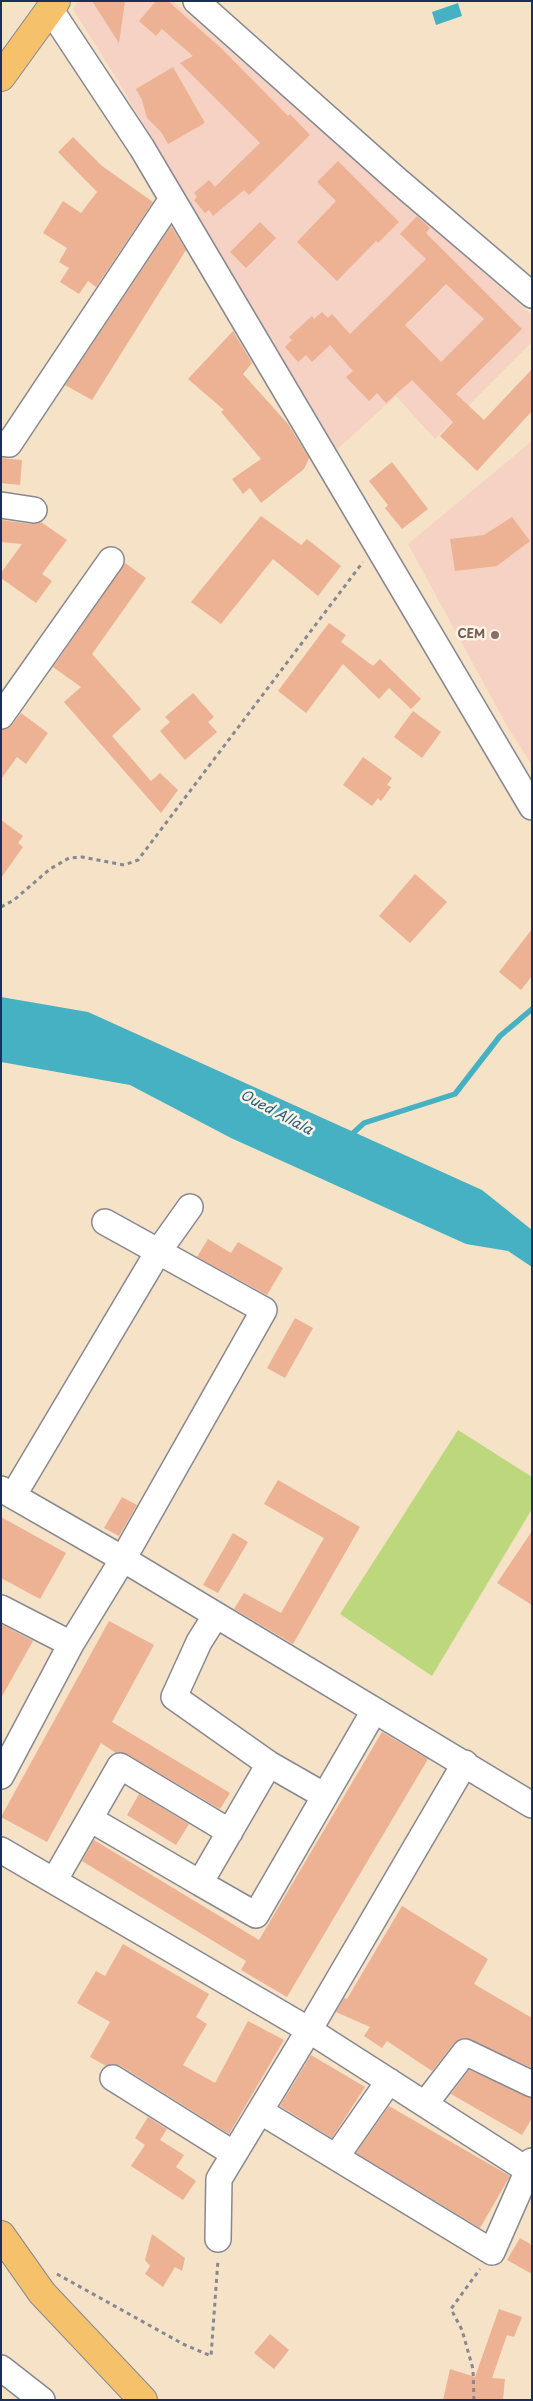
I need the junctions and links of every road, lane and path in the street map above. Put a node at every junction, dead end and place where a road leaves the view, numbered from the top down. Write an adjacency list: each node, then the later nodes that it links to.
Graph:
1 (196, 1): 5 (street)
2 (53, 5): 3 (main road); 4 (street)
3 (1, 77)
4 (172, 199): 6 (street); 9 (street)
5 (532, 295)
6 (1, 443)
7 (1, 505): 8 (street)
8 (34, 510)
9 (377, 544): 12 (street); 13 (path)
10 (111, 560): 11 (street)
11 (1, 716)
12 (532, 807)
13 (1, 907)
14 (190, 1207): 16 (street)
15 (105, 1222): 16 (street)
16 (158, 1252): 17 (street); 18 (street)
17 (7, 1492): 18 (street)
18 (123, 1559): 20 (street); 21 (street)
19 (1, 1608): 21 (street)
20 (216, 1615): 22 (street); 24 (street)
21 (71, 1644): 25 (street)
22 (374, 1711): 23 (street); 26 (street)
23 (465, 1763): 27 (street); 33 (street)
24 (269, 1764): 26 (street); 29 (street)
25 (1, 1776)
26 (325, 1796): 32 (street)
27 (532, 1805)
28 (90, 1819): 29 (street); 31 (street); 32 (street)
29 (230, 1832): 32 (street)
30 (1, 1850): 31 (street)
31 (54, 1881): 33 (street)
32 (200, 1882)
33 (309, 2030): 35 (street); 38 (street)
34 (113, 2078): 39 (street)
35 (389, 2081): 37 (street); 40 (street)
36 (532, 2084): 37 (street)
37 (425, 2104): 41 (street)
38 (260, 2111): 39 (street); 40 (street)
39 (234, 2154): 43 (street)
40 (336, 2158): 44 (street)
41 (530, 2166): 44 (street)
42 (1, 2235): 48 (main road)
43 (218, 2239): 45 (path)
44 (492, 2252): 49 (path)
45 (55, 2272)
46 (1, 2368): 47 (street)
47 (42, 2400)
48 (143, 2400)
49 (474, 2400)

